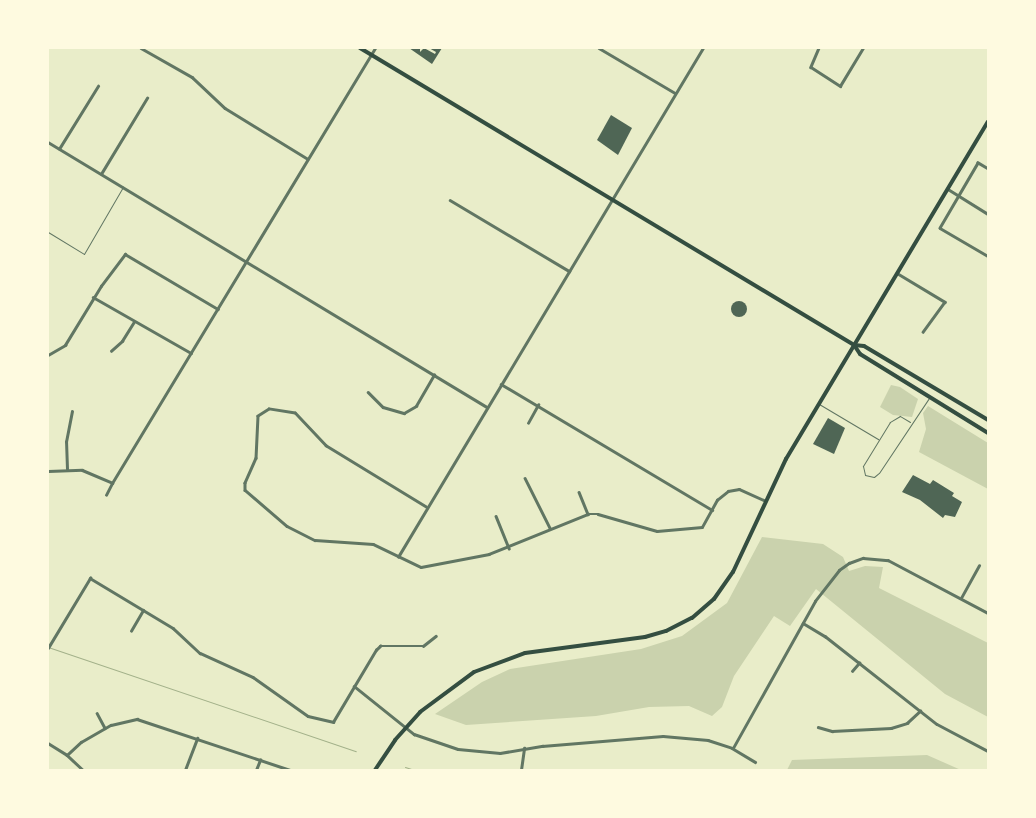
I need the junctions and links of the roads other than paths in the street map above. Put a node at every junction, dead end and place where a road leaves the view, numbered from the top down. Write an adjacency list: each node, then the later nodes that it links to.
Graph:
1 (141, 48): 15 (street)
2 (360, 48): 8 (main road)
3 (375, 48): 8 (street)
4 (598, 48): 10 (street)
5 (703, 48): 10 (street)
6 (819, 48): 7 (street)
7 (863, 48)
8 (371, 54): 15 (street); 21 (main road)
9 (98, 86): 14 (street)
10 (675, 93): 21 (street)
11 (147, 98): 17 (street)
12 (988, 122): 19 (main road)
13 (48, 142): 14 (street)
14 (59, 149): 17 (street)
15 (308, 159): 26 (street)
16 (988, 169): 20 (street)
17 (102, 174): 18 (street)
18 (123, 187): 24 (lane); 26 (street)
19 (948, 189): 20 (street); 28 (main road)
20 (958, 196): 23 (street); 25 (street)
21 (612, 198): 27 (street); 33 (main road)
22 (450, 200): 27 (street)
23 (988, 214)
24 (48, 232)
25 (988, 256)
26 (247, 262): 30 (street); 37 (street)
27 (569, 272): 38 (street)
28 (897, 273): 32 (street); 33 (main road)
29 (93, 298): 30 (street); 31 (street); 36 (street)
30 (218, 309): 35 (street)
31 (134, 322): 34 (street); 35 (street)
32 (923, 332)
33 (854, 345): 40 (main road); 41 (main road); 45 (main road)
34 (111, 350)
35 (191, 353): 53 (street)
36 (48, 355)
37 (434, 376): 39 (street); 43 (street)
38 (501, 384): 42 (street); 43 (street)
39 (368, 392)
40 (929, 397): 46 (lane); 48 (main road)
41 (819, 404): 49 (lane); 56 (main road)
42 (538, 405): 47 (street); 58 (street)
43 (487, 407): 57 (street)
44 (72, 412): 50 (street)
45 (988, 420)
46 (910, 422): 49 (lane); 49 (lane)
47 (528, 423)
48 (988, 433)
49 (879, 440)
50 (67, 469): 51 (street); 53 (street)
51 (48, 471)
52 (525, 478): 61 (street)
53 (112, 483): 55 (street)
54 (579, 492): 59 (street)
55 (106, 495)
56 (764, 500): 58 (street); 79 (main road)
57 (426, 507): 63 (street); 63 (street)
58 (712, 510): 59 (street)
59 (588, 514): 61 (street)
60 (496, 516): 62 (street)
61 (550, 528): 62 (street)
62 (509, 548): 63 (street)
63 (398, 556)
64 (979, 566): 65 (street)
65 (961, 598): 67 (street); 68 (street)
66 (143, 610): 69 (street); 71 (street); 74 (street)
67 (988, 613)
68 (802, 623): 72 (street); 83 (street)
69 (131, 632)
70 (436, 636): 74 (street)
71 (48, 648)
72 (859, 662): 73 (street); 75 (street)
73 (852, 671)
74 (354, 686): 79 (street)
75 (920, 711): 77 (street); 84 (street)
76 (98, 713): 78 (street)
77 (818, 727)
78 (105, 728): 80 (street); 85 (street)
79 (405, 728): 82 (street); 92 (main road)
80 (197, 738): 86 (street); 89 (street)
81 (48, 743): 85 (street)
82 (524, 748): 83 (street); 93 (street)
83 (732, 748): 87 (street)
84 (988, 751)
85 (67, 755): 88 (street)
86 (261, 760): 90 (street); 91 (street)
87 (755, 762)
88 (83, 770)
89 (185, 770)
90 (256, 770)
91 (290, 770)
92 (376, 770)
93 (521, 770)

